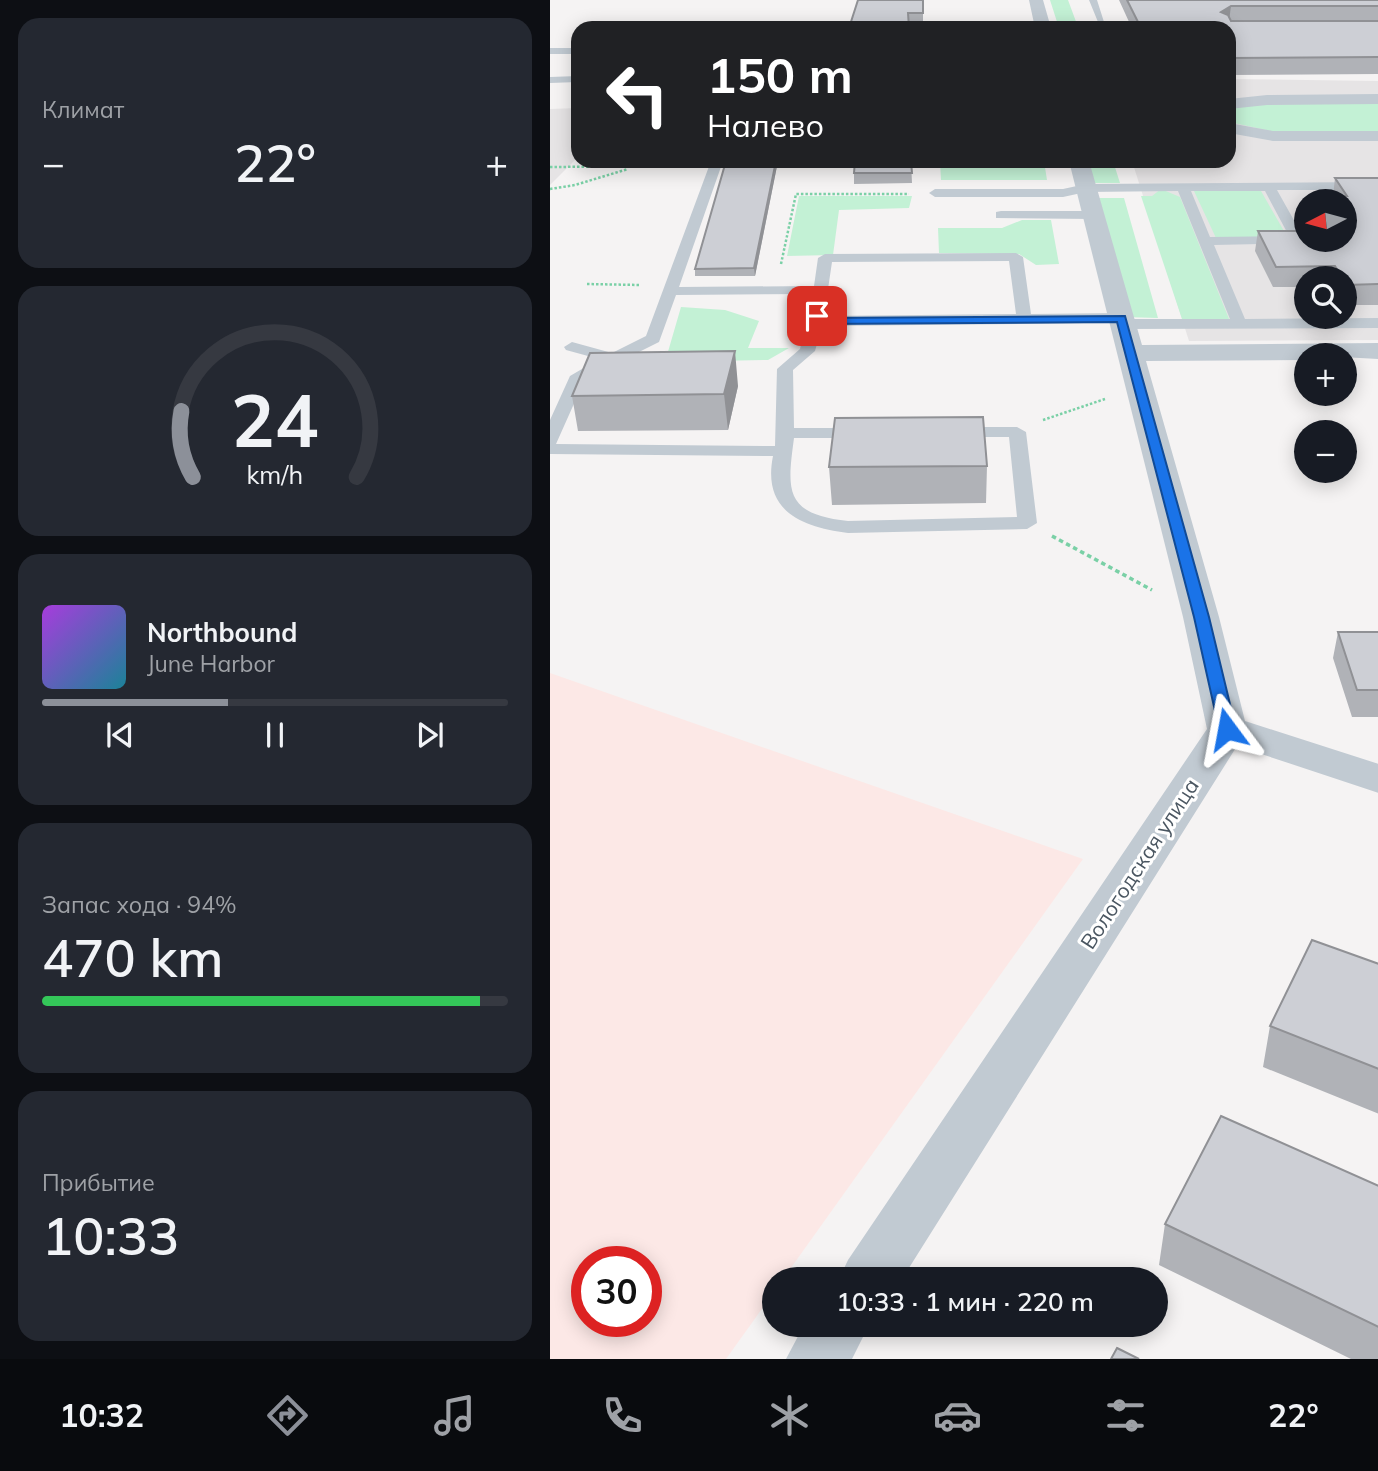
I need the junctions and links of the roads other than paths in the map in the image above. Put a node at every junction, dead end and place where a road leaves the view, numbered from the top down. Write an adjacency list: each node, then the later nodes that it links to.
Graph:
1 (1036, 0): 4 (street)
2 (1093, 0): 3 (lane)
3 (1101, 20)
4 (1041, 21)
5 (550, 51): 6 (lane)
6 (571, 51)
7 (571, 79): 8 (lane)
8 (550, 80)
9 (1378, 99): 10 (street)
10 (1236, 103)
11 (1236, 129): 12 (street)
12 (1378, 137): 13 (street)
13 (1276, 139)
14 (715, 168): 22 (lane)
15 (1378, 186): 16 (lane)
16 (1269, 187): 18 (lane); 21 (lane)
17 (1086, 188): 18 (lane); 19 (lane); 20 (lane); 26 (street)
18 (1183, 188): 21 (lane)
19 (935, 193)
20 (1001, 215)
21 (1204, 241): 27 (lane)
22 (671, 288): 23 (lane); 32 (lane)
23 (821, 290): 24 (lane); 25 (lane)
24 (1024, 319): 25 (lane); 26 (lane)
25 (816, 321): 36 (lane)
26 (1122, 321): 27 (lane); 31 (street)
27 (1239, 323): 28 (lane)
28 (1378, 323)
29 (572, 347): 32 (lane)
30 (1378, 351): 31 (street)
31 (1130, 353): 38 (street)
32 (613, 358): 35 (lane)
33 (936, 432): 36 (lane)
34 (881, 433): 36 (lane)
35 (550, 440)
36 (784, 442): 37 (lane)
37 (550, 449)
38 (1227, 729): 39 (street); 40 (street, Вологодская улица)
39 (1378, 779)
40 (877, 1267)
41 (831, 1337): 42 (street)
42 (817, 1359)

